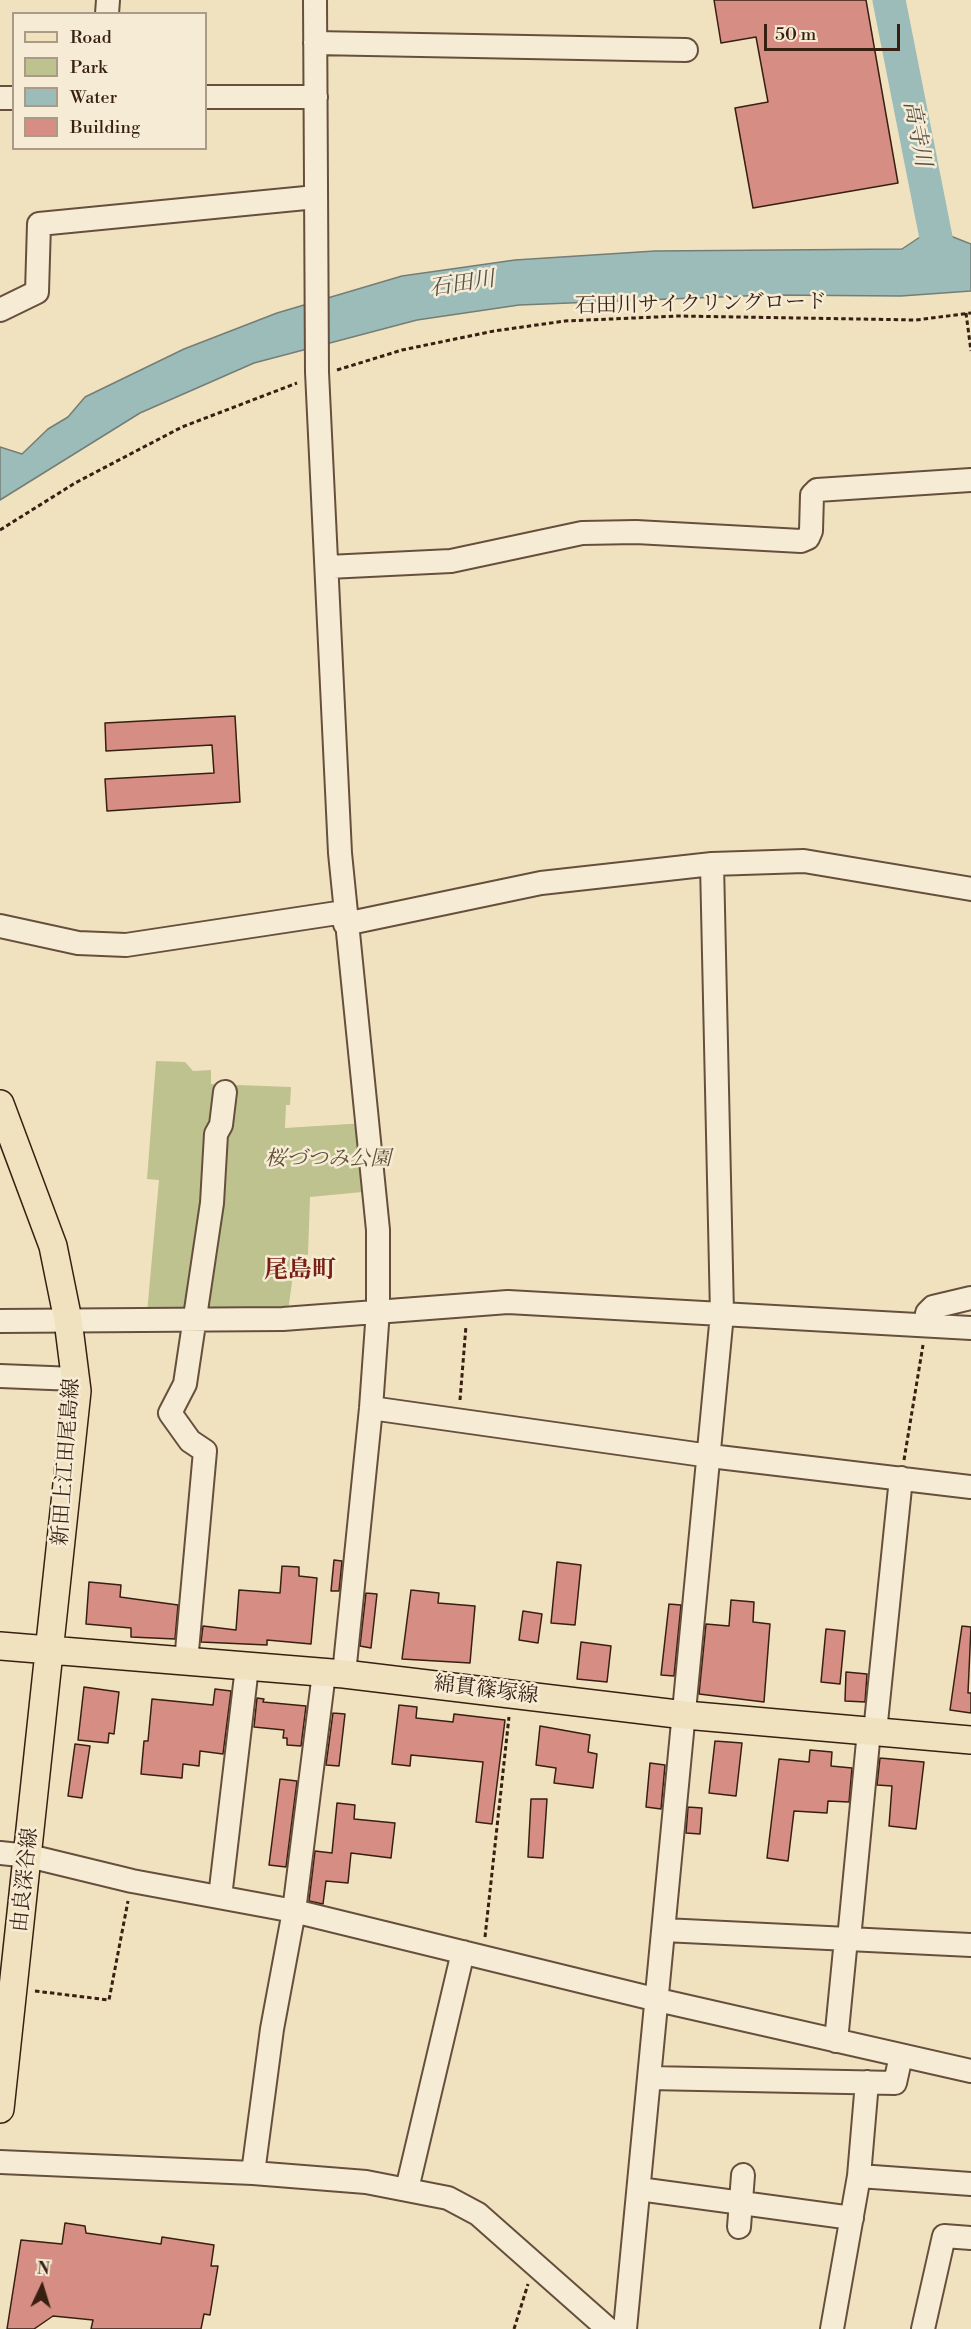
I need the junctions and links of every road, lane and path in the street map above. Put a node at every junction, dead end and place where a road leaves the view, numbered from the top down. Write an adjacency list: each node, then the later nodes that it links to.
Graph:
1 (315, 0): 2 (street)
2 (315, 43): 3 (street); 5 (street)
3 (686, 50)
4 (207, 97): 5 (street)
5 (316, 97): 6 (street)
6 (316, 196): 7 (street); 10 (street)
7 (0, 310)
8 (969, 313): 9 (path); 10 (path, 石田川サイクリングロード)
9 (971, 351)
10 (315, 376): 12 (path, 石田川サイクリングロード); 13 (street)
11 (971, 480): 13 (street)
12 (0, 530)
13 (328, 567): 16 (street)
14 (712, 864): 15 (street); 16 (street); 23 (street)
15 (971, 889)
16 (345, 918): 17 (street); 22 (street)
17 (0, 926)
18 (225, 1092): 24 (street)
19 (0, 1104): 25 (main road, 新田上江田尾島線)
20 (971, 1298): 27 (street)
21 (468, 1303): 22 (street); 23 (street); 32 (path)
22 (378, 1310): 24 (street); 31 (street)
23 (722, 1314): 27 (street); 33 (street)
24 (194, 1319): 25 (street); 38 (street)
25 (68, 1320): 26 (street); 30 (main road, 新田上江田尾島線)
26 (0, 1322)
27 (926, 1325): 28 (street); 34 (path)
28 (971, 1328)
29 (0, 1376): 30 (street)
30 (75, 1379): 37 (main road, 新田上江田尾島線)
31 (371, 1408): 32 (street); 40 (street)
32 (458, 1421): 33 (street)
33 (710, 1456): 34 (street); 42 (street)
34 (902, 1478): 35 (street); 43 (street)
35 (971, 1487)
36 (0, 1646): 37 (main road, 綿貫篠塚線)
37 (51, 1651): 38 (main road, 綿貫篠塚線); 46 (main road, 由良深谷線)
38 (186, 1662): 39 (main road, 綿貫篠塚線)
39 (247, 1667): 40 (main road, 綿貫篠塚線); 48 (street)
40 (334, 1674): 41 (main road, 綿貫篠塚線); 49 (street)
41 (511, 1694): 42 (main road, 綿貫篠塚線); 53 (path)
42 (685, 1715): 43 (main road, 綿貫篠塚線); 50 (street)
43 (872, 1731): 44 (main road, 綿貫篠塚線); 51 (street)
44 (971, 1740)
45 (0, 1853): 46 (street)
46 (29, 1856): 47 (street); 54 (main road, 由良深谷線)
47 (132, 1881): 48 (street); 55 (path)
48 (220, 1897): 49 (street)
49 (294, 1911): 53 (street); 64 (street)
50 (664, 1930): 51 (street); 56 (street)
51 (847, 1939): 52 (street); 57 (street)
52 (971, 1945)
53 (473, 1954): 56 (street); 68 (street)
54 (9, 1958): 55 (main road, 由良深谷線)
55 (15, 1988): 62 (main road, 由良深谷線)
56 (658, 2000): 57 (street); 60 (street)
57 (836, 2041): 58 (street)
58 (901, 2056): 59 (street); 61 (street)
59 (971, 2071)
60 (650, 2078): 61 (street); 69 (street)
61 (867, 2082): 66 (street)
62 (0, 2109)
63 (0, 2162): 64 (street)
64 (253, 2173): 68 (street)
65 (743, 2175): 70 (street)
66 (859, 2176): 67 (street); 71 (street)
67 (971, 2184)
68 (407, 2189): 76 (street)
69 (639, 2189): 70 (street); 77 (street)
70 (741, 2203): 71 (street); 72 (street)
71 (852, 2218): 78 (street)
72 (739, 2227)
73 (971, 2238): 79 (street)
74 (529, 2282): 75 (path)
75 (514, 2329)
76 (608, 2329)
77 (625, 2329)
78 (832, 2329)
79 (923, 2329)

